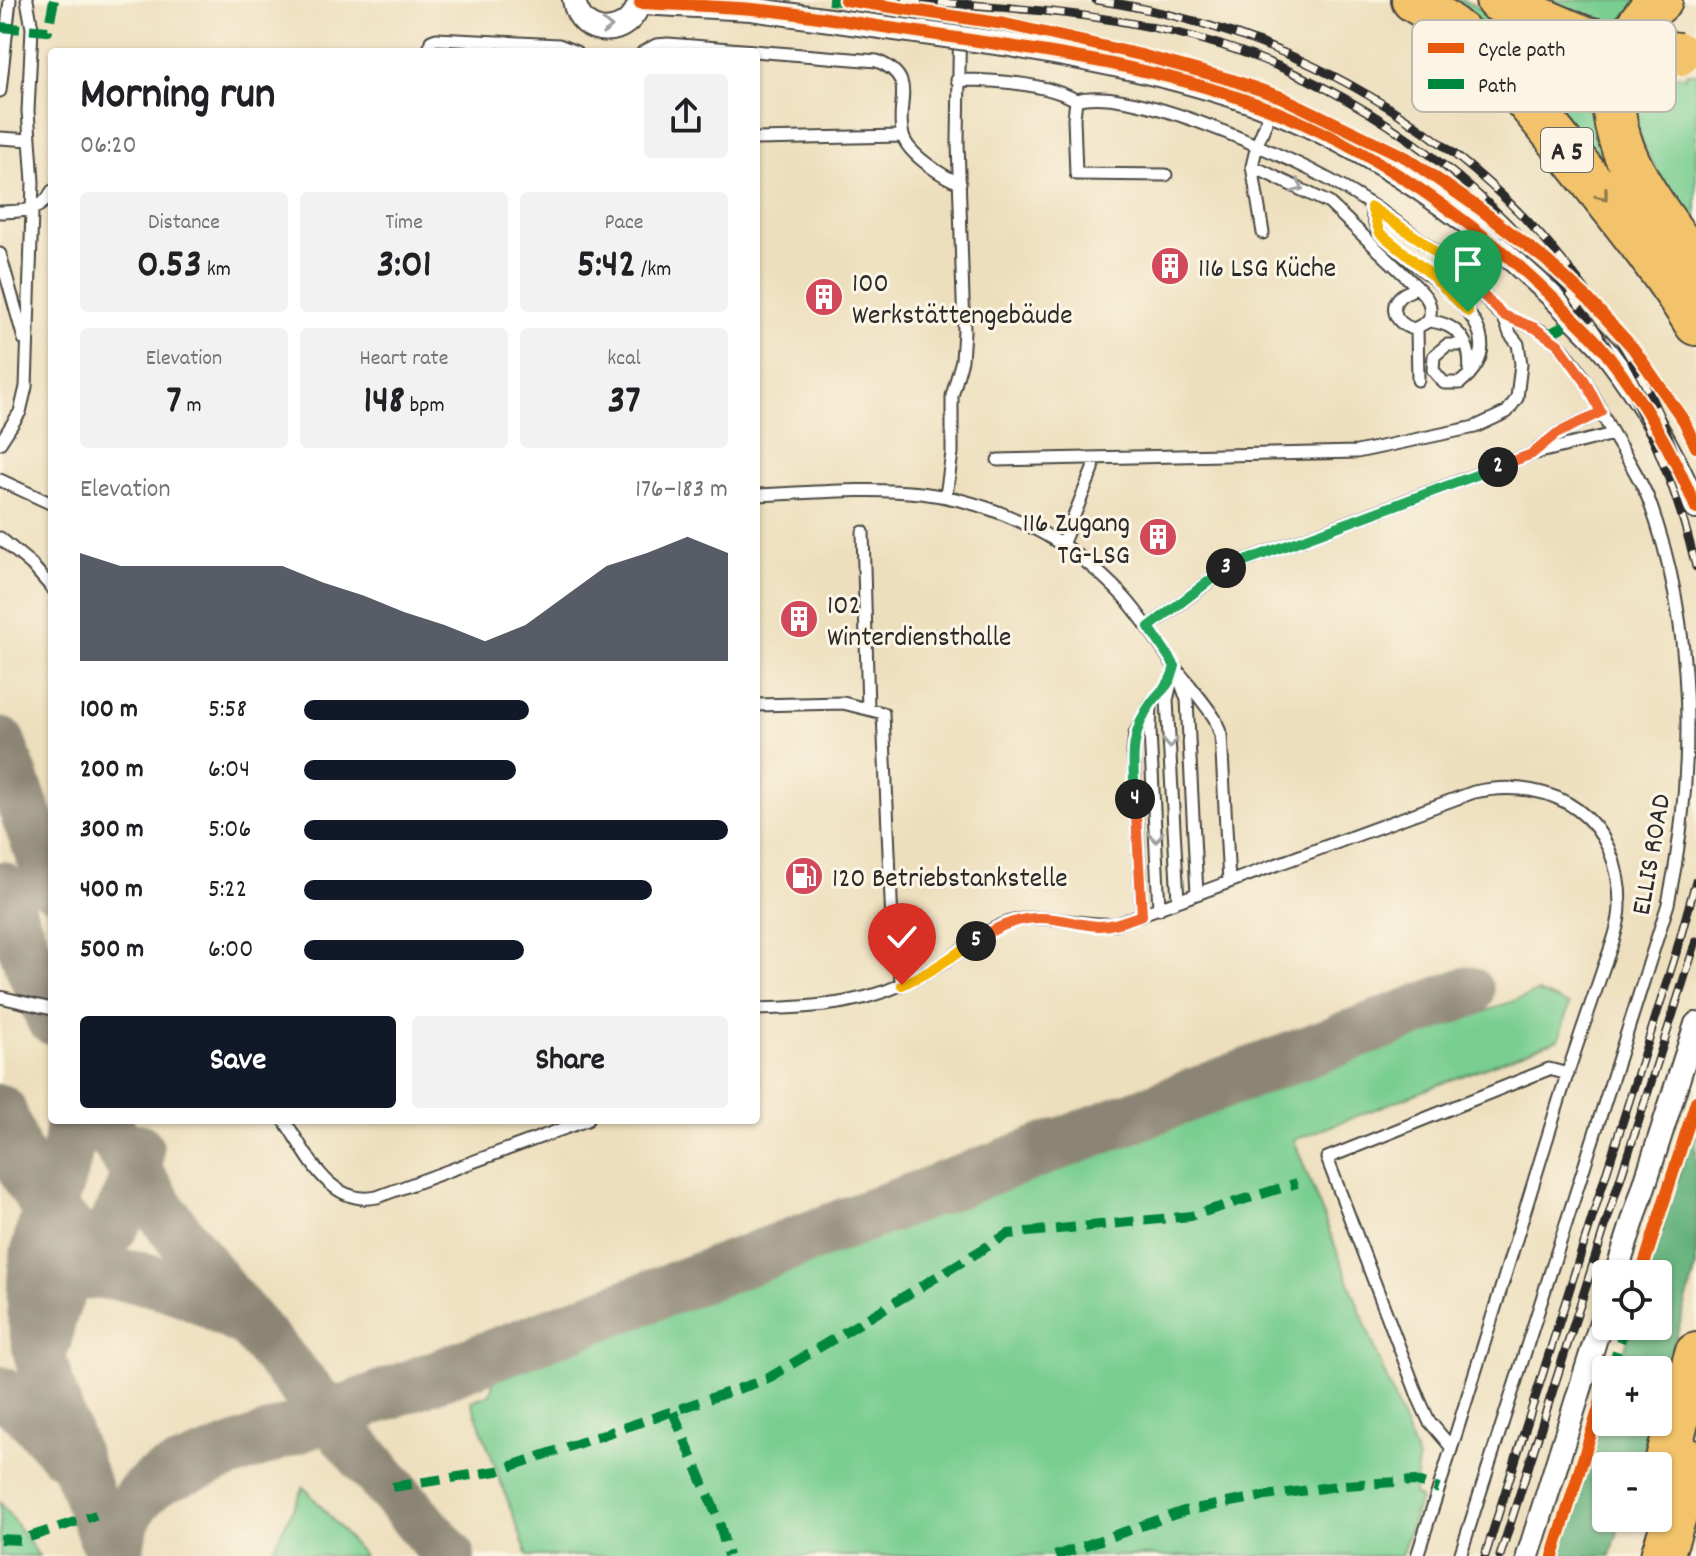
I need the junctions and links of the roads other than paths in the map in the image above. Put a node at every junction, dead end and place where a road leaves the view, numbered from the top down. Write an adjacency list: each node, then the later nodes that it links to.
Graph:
1 (10, 0): 18 (lane)
2 (27, 0): 26 (lane)
3 (574, 0): 8 (street, one-way to 8)
4 (960, 0): 17 (lane)
5 (1413, 0): 9 (highway, A 5, one-way to 9)
6 (1497, 0): 10 (highway, bridge)
7 (1661, 0): 11 (highway)
8 (640, 2): 20 (street, bridge)
9 (1442, 20)
10 (1543, 20)
11 (1644, 20)
12 (430, 48): 13 (lane)
13 (566, 48)
14 (650, 48): 15 (lane)
15 (717, 48)
16 (760, 51): 23 (lane)
17 (957, 80): 19 (lane, ELLIS ROAD); 30 (lane)
18 (0, 91)
19 (1076, 100): 27 (lane, ELLIS ROAD); 29 (lane)
20 (1271, 110): 27 (lane); 57 (street)
21 (1536, 112): 41 (highway, A 5, one-way to 41)
22 (1613, 112): 37 (highway)
23 (903, 136): 25 (lane); 30 (lane)
24 (0, 138): 26 (lane)
25 (760, 139)
26 (30, 140): 33 (lane)
27 (1257, 145): 28 (lane); 32 (lane, ELLIS ROAD)
28 (1252, 166): 35 (lane); 40 (lane, one-way to 40)
29 (1166, 175)
30 (960, 183): 55 (lane)
31 (48, 200): 33 (lane)
32 (1371, 207): 39 (lane, ELLIS ROAD); 45 (lane)
33 (32, 211): 34 (lane); 44 (lane)
34 (0, 212)
35 (1263, 233)
36 (0, 254): 44 (lane)
37 (1696, 266)
38 (1410, 291): 42 (lane)
39 (1503, 315): 47 (lane, ELLIS ROAD); 51 (lane)
40 (1429, 321): 42 (lane); 45 (lane)
41 (1696, 324)
42 (1417, 328): 46 (lane)
43 (1458, 345): 45 (lane)
44 (27, 347): 49 (lane)
45 (1469, 376)
46 (1418, 380)
47 (1601, 412): 48 (lane, ELLIS ROAD); 50 (lane)
48 (1613, 434): 50 (lane); 89 (lane, ELLIS ROAD)
49 (0, 443)
50 (1532, 454): 62 (lane)
51 (1094, 458): 52 (lane); 60 (lane)
52 (998, 460)
53 (0, 480): 56 (lane)
54 (760, 495): 55 (lane)
55 (946, 496): 60 (lane)
56 (48, 502)
57 (1696, 508)
58 (863, 532): 67 (lane)
59 (0, 538): 61 (lane)
60 (1062, 545): 62 (lane)
61 (48, 583)
62 (1149, 627): 63 (lane)
63 (1175, 666): 64 (lane); 68 (lane); 69 (lane)
64 (1171, 683): 65 (lane); 70 (lane, one-way to 70)
65 (1151, 703): 71 (lane, one-way to 71); 72 (lane)
66 (760, 705): 67 (lane)
67 (868, 709): 73 (lane)
68 (1229, 882): 69 (lane); 78 (lane)
69 (1197, 894): 70 (lane)
70 (1178, 901): 71 (lane)
71 (1159, 909): 72 (lane)
72 (1142, 915): 73 (lane)
73 (902, 985): 76 (lane)
74 (0, 997): 75 (lane)
75 (48, 1008)
76 (760, 1009)
77 (1696, 1024): 81 (street)
78 (1568, 1074): 84 (lane); 84 (lane)
79 (287, 1124): 80 (lane)
80 (576, 1124)
81 (1620, 1260)
82 (1595, 1340): 90 (street)
83 (1696, 1354): 85 (highway)
84 (1451, 1447): 88 (lane)
85 (1669, 1452)
86 (1696, 1452): 92 (highway)
87 (1647, 1532): 91 (highway)
88 (1417, 1556)
89 (1460, 1556)
90 (1528, 1556)
91 (1641, 1556)
92 (1662, 1556)

